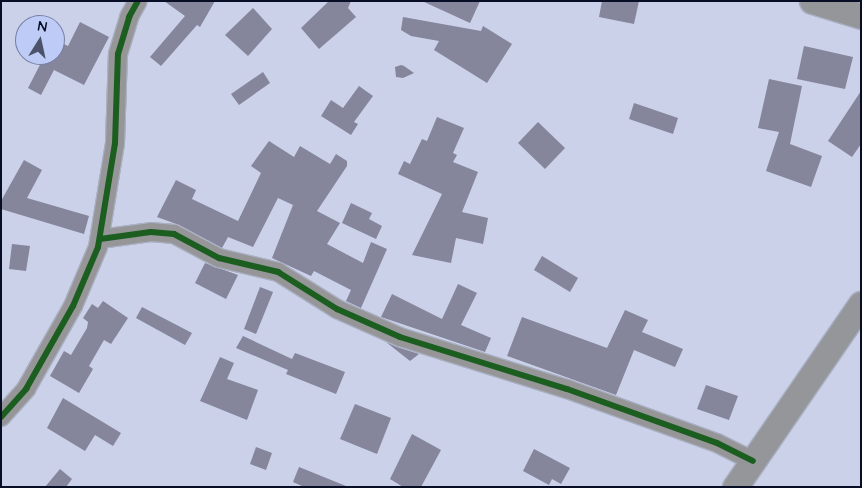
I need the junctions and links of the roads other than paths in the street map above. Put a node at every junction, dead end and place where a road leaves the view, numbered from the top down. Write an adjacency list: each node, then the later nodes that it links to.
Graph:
1 (138, 1): 4 (street)
2 (812, 1): 3 (street)
3 (861, 16)
4 (100, 239): 6 (street); 7 (street)
5 (861, 304): 7 (street)
6 (1, 417)
7 (753, 461): 8 (street)
8 (735, 487)

